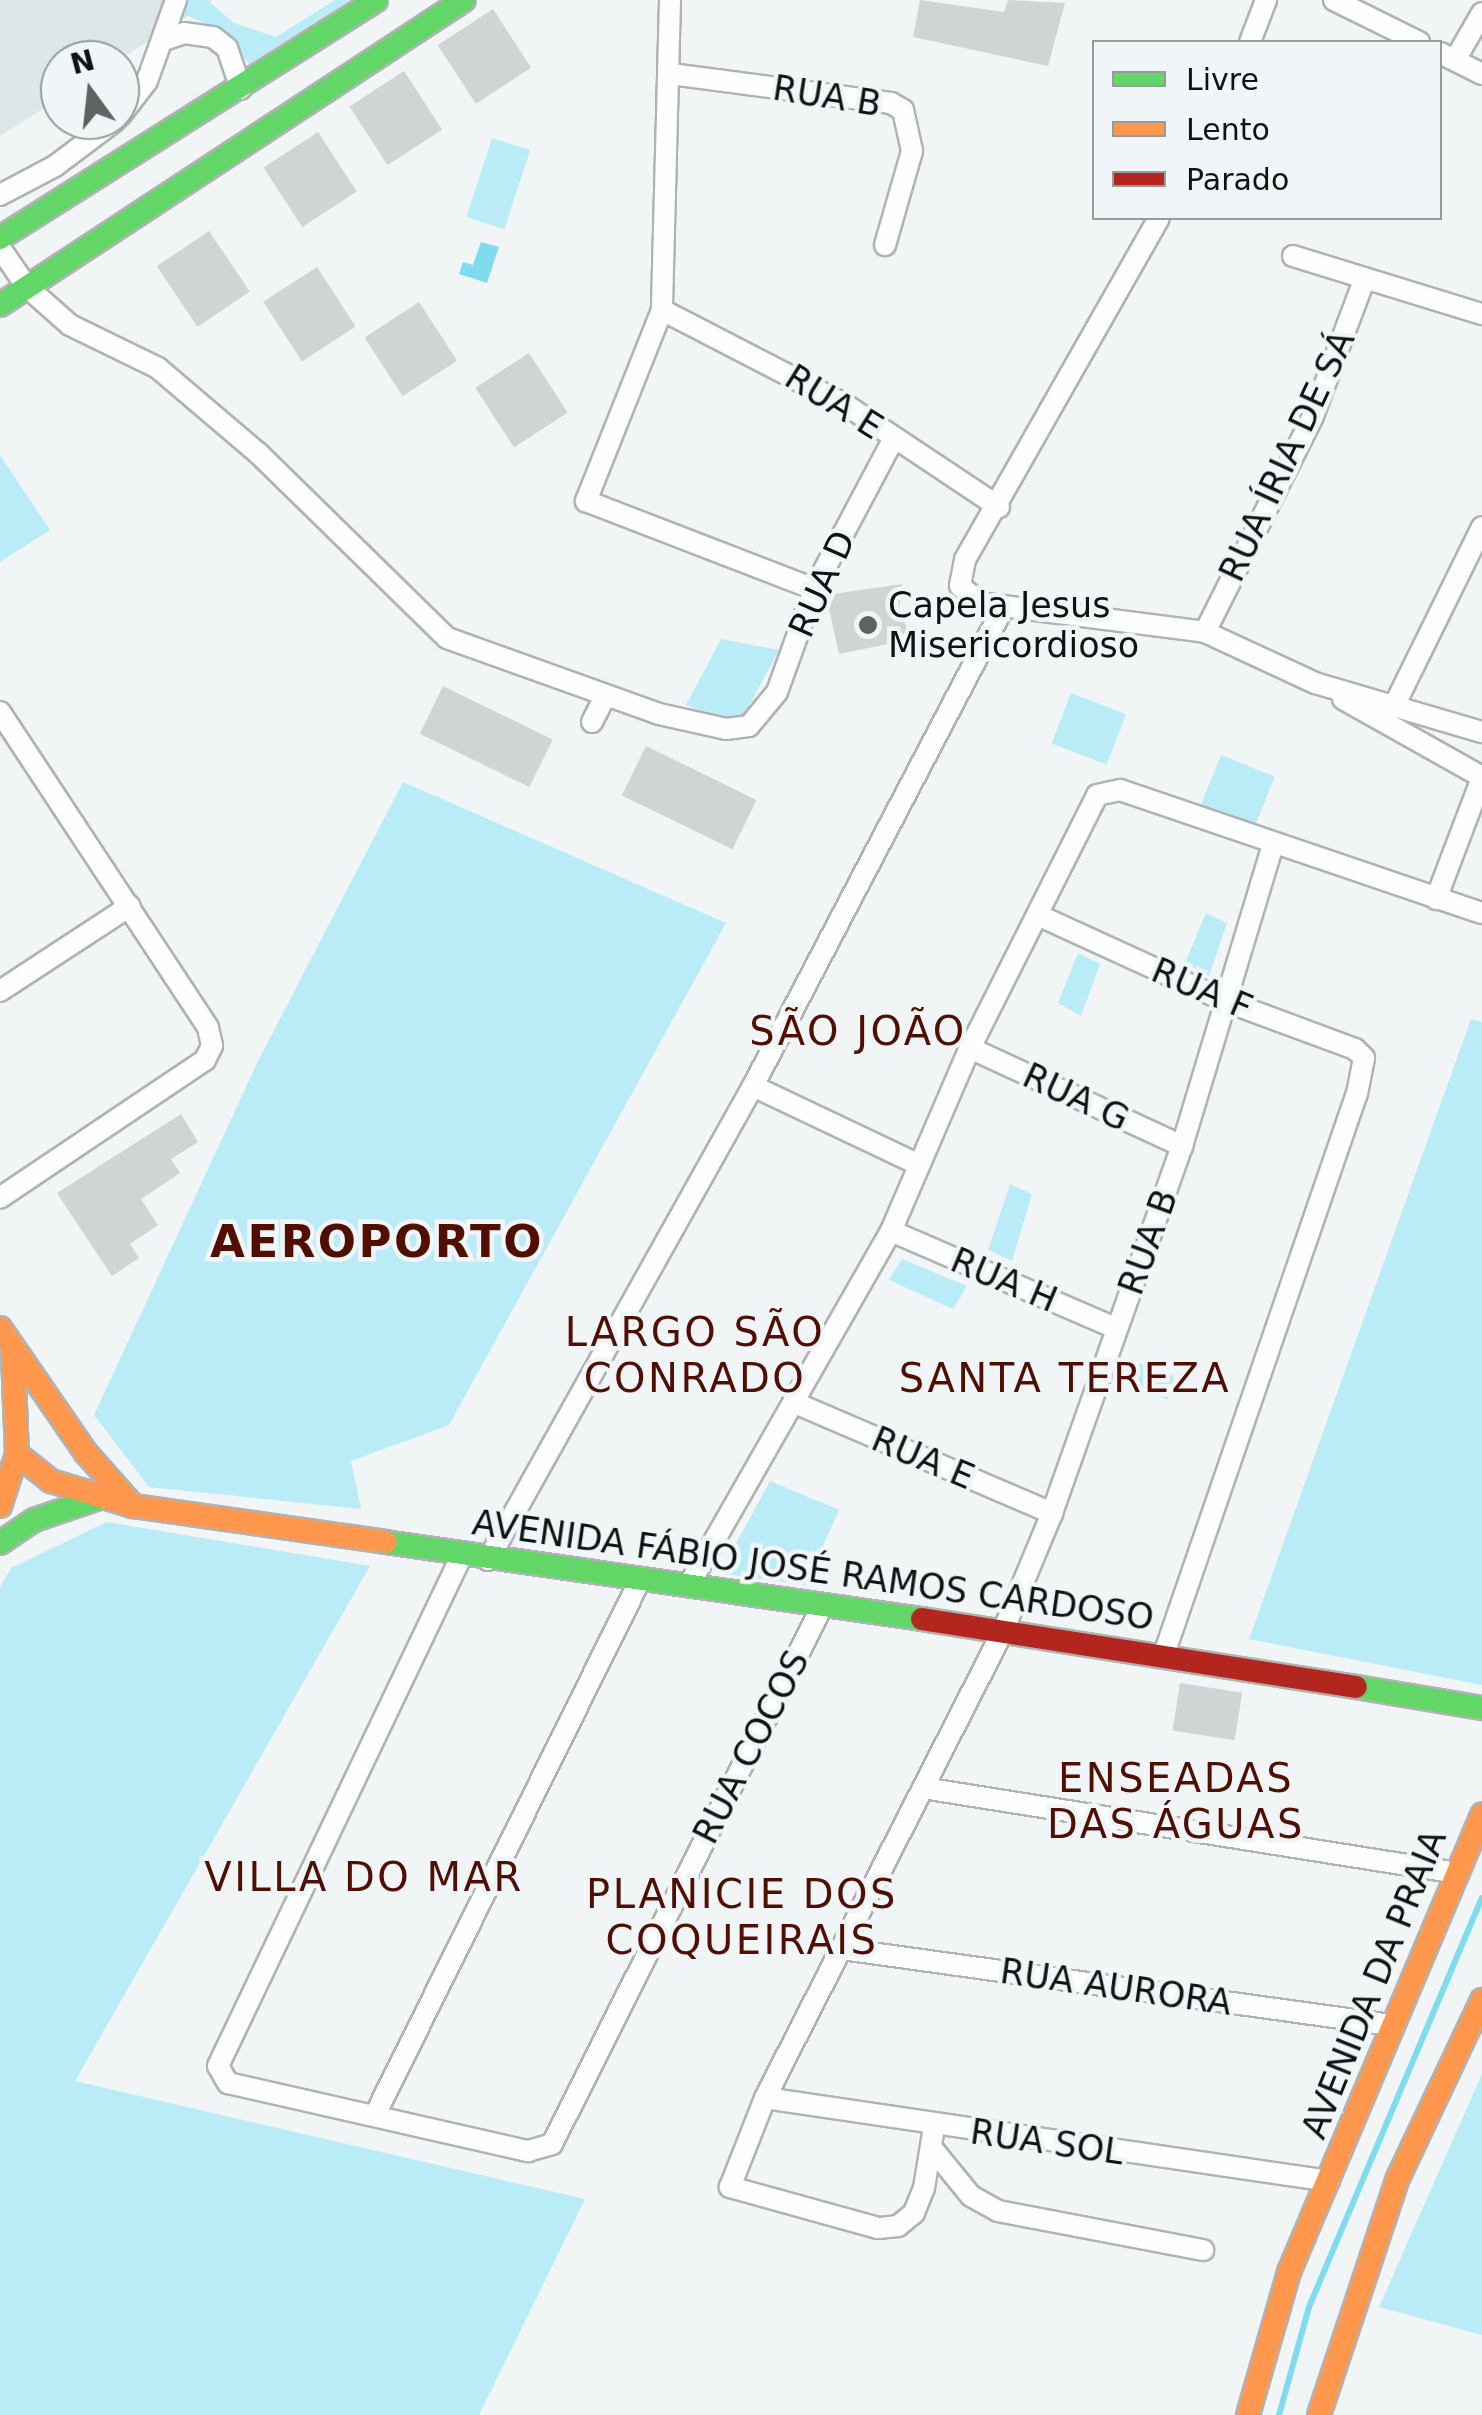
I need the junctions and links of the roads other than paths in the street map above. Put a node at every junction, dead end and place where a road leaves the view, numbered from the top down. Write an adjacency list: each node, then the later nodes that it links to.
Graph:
1 (176, 0): 8 (street)
2 (376, 0): 15 (street)
3 (464, 0): 24 (street)
4 (670, 0): 12 (street)
5 (1266, 0): 9 (street)
6 (1334, 0): 10 (street)
7 (1482, 13): 11 (street)
8 (167, 39): 14 (street); 15 (street)
9 (1251, 40)
10 (1415, 40)
11 (1447, 57): 13 (street)
12 (671, 74): 20 (street, RUA B); 26 (street)
13 (1482, 74)
14 (140, 83)
15 (242, 89): 19 (street)
16 (89, 140): 17 (street)
17 (0, 195)
18 (1158, 220): 29 (street)
19 (0, 238)
20 (885, 244)
21 (0, 248): 24 (street)
22 (1294, 256): 23 (street)
23 (1366, 278): 27 (street); 33 (street, RUA ÍRIA DE SÁ)
24 (27, 287): 25 (street); 35 (street)
25 (0, 305)
26 (662, 310): 28 (street, RUA E); 31 (street)
27 (1482, 314)
28 (894, 440): 29 (street, RUA E); 31 (street, RUA D)
29 (999, 507): 32 (street)
30 (1482, 526): 36 (street)
31 (814, 589): 35 (street, RUA D)
32 (1004, 608): 33 (street); 49 (street)
33 (1204, 632): 34 (street)
34 (1315, 683): 36 (street); 40 (street)
35 (605, 696): 38 (street)
36 (1396, 704): 39 (street)
37 (0, 712): 43 (street)
38 (592, 722)
39 (1482, 732)
40 (1482, 778): 42 (street)
41 (1272, 846): 42 (street); 45 (street); 47 (street, RUA B)
42 (1436, 898): 44 (street)
43 (130, 906): 46 (street); 52 (street)
44 (1482, 914)
45 (1040, 916): 47 (street, RUA F); 48 (street)
46 (0, 991)
47 (1228, 1002): 50 (street, RUA B); 69 (street, RUA F)
48 (970, 1048): 50 (street, RUA G); 51 (street)
49 (753, 1086): 51 (street); 64 (street)
50 (1182, 1146): 54 (street, RUA B)
51 (918, 1166): 53 (street)
52 (0, 1198)
53 (891, 1231): 54 (street, RUA H); 56 (street)
54 (1117, 1328): 61 (street, RUA B)
55 (6, 1337): 57 (street); 60 (street)
56 (795, 1403): 61 (street, RUA E); 66 (street)
57 (18, 1454): 58 (street, AVENIDA FÁBIO JOSÉ RAMOS CARDOSO); 59 (street)
58 (100, 1498): 60 (street, AVENIDA FÁBIO JOSÉ RAMOS CARDOSO); 62 (street)
59 (0, 1506)
60 (133, 1506): 63 (street, AVENIDA FÁBIO JOSÉ RAMOS CARDOSO)
61 (1052, 1513): 68 (street, RUA B)
62 (0, 1543)
63 (461, 1556): 64 (street, AVENIDA FÁBIO JOSÉ RAMOS CARDOSO); 78 (street)
64 (488, 1560): 65 (street, AVENIDA FÁBIO JOSÉ RAMOS CARDOSO)
65 (640, 1580): 66 (street, AVENIDA FÁBIO JOSÉ RAMOS CARDOSO); 78 (street)
66 (689, 1586): 67 (street, AVENIDA FÁBIO JOSÉ RAMOS CARDOSO)
67 (822, 1607): 68 (street, AVENIDA FÁBIO JOSÉ RAMOS CARDOSO); 78 (street, RUA COCOS)
68 (1003, 1630): 69 (street, AVENIDA FÁBIO JOSÉ RAMOS CARDOSO); 71 (street, RUA B)
69 (1164, 1654): 70 (street, AVENIDA FÁBIO JOSÉ RAMOS CARDOSO)
70 (1482, 1708)
71 (923, 1788): 73 (street); 74 (street, RUA B)
72 (1482, 1814): 73 (street, AVENIDA DA PRAIA)
73 (1458, 1873): 76 (street, AVENIDA DA PRAIA)
74 (842, 1950): 76 (street, RUA AURORA); 77 (street, RUA B)
75 (1482, 2000): 83 (street)
76 (1390, 2025): 80 (street, AVENIDA DA PRAIA)
77 (765, 2098): 79 (street, RUA SOL); 79 (street, RUA B)
78 (376, 2113)
79 (932, 2137): 80 (street, RUA SOL); 81 (street)
80 (1330, 2181): 82 (street, AVENIDA DA PRAIA)
81 (1203, 2250)
82 (1248, 2415)
83 (1320, 2415)

